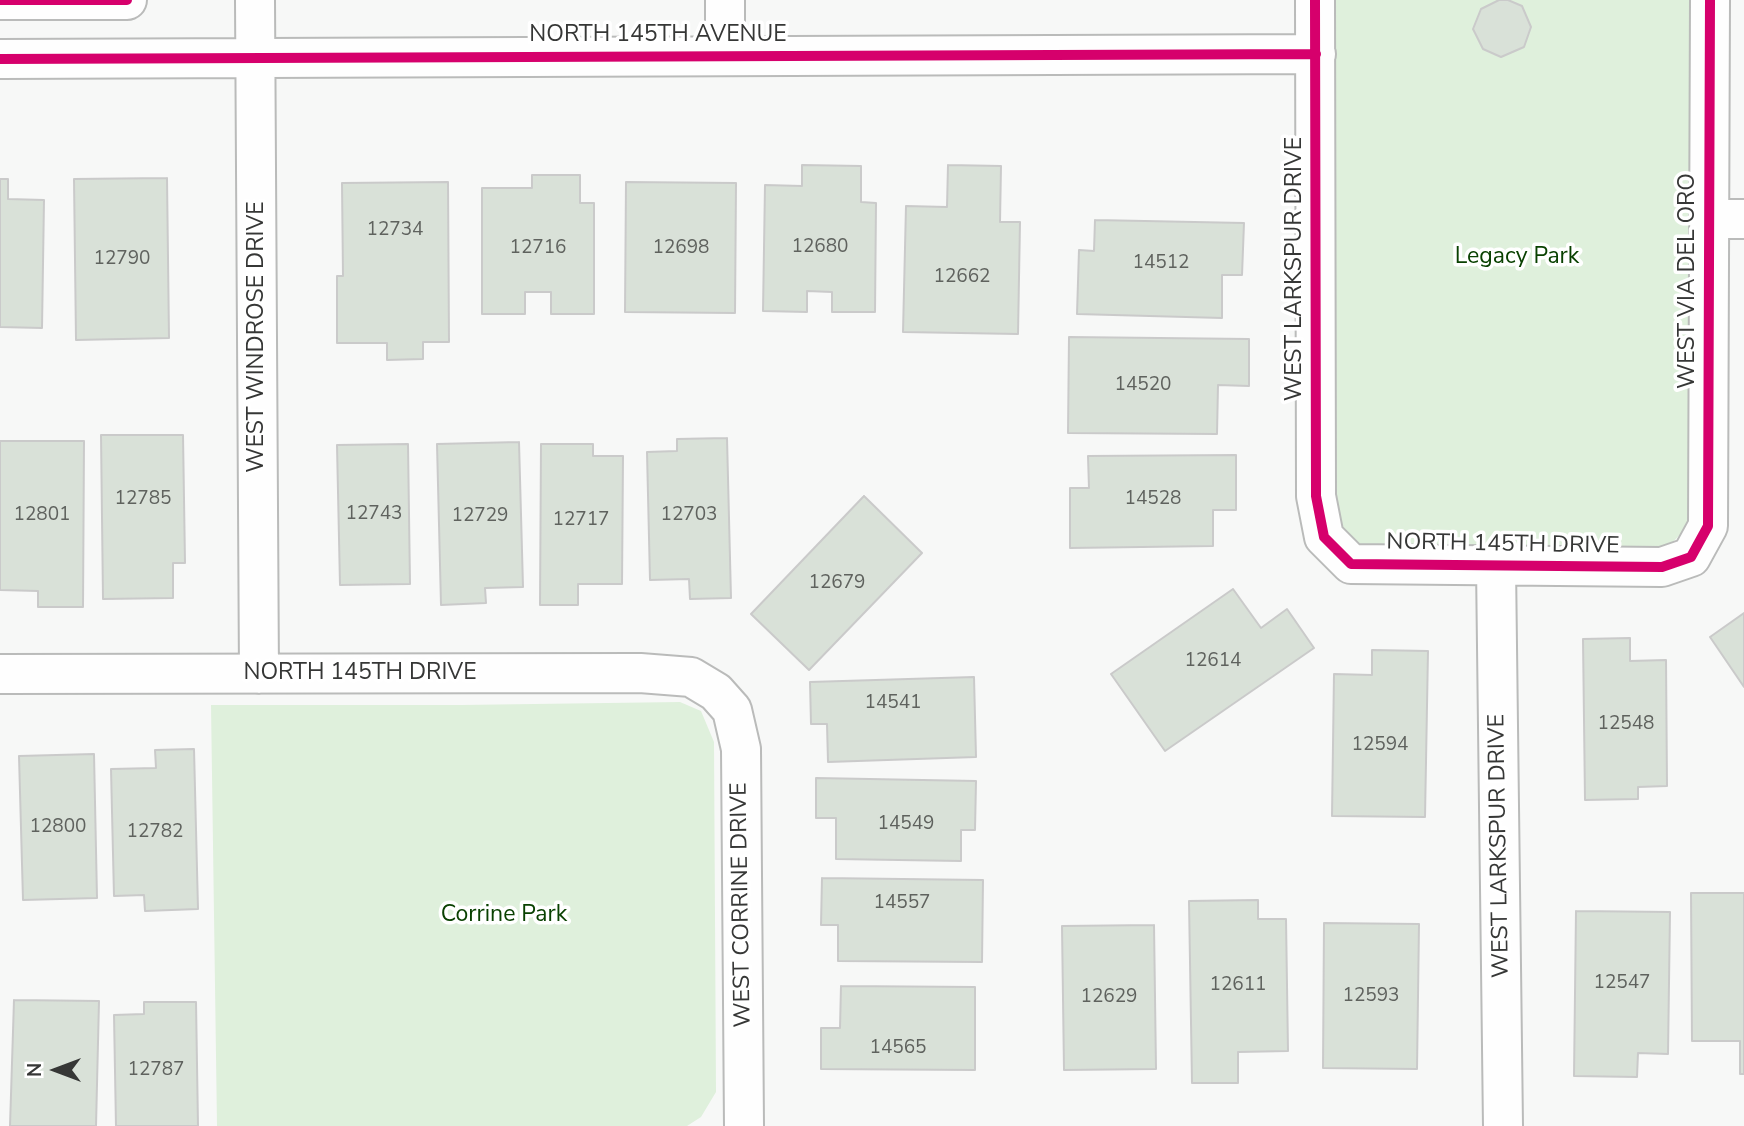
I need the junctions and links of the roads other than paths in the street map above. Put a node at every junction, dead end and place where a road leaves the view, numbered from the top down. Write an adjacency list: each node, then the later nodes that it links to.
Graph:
1 (0, 0): 2 (street)
2 (127, 0)
3 (255, 0): 10 (street, WEST WINDROSE DRIVE)
4 (725, 0): 8 (street)
5 (1315, 0): 7 (street, WEST LARKSPUR DRIVE)
6 (1710, 0): 11 (street, WEST VIA DEL ORO)
7 (1316, 54): 8 (street, NORTH 145TH AVENUE); 12 (street, WEST LARKSPUR DRIVE)
8 (725, 56): 10 (street, NORTH 145TH AVENUE)
9 (0, 59): 10 (street, NORTH 145TH AVENUE)
10 (255, 59): 16 (street, WEST WINDROSE DRIVE)
11 (1727, 219): 13 (street, WEST VIA DEL ORO)
12 (1324, 537): 14 (street, NORTH 145TH DRIVE)
13 (1691, 557): 14 (street, NORTH 145TH DRIVE)
14 (1496, 566): 19 (street, WEST LARKSPUR DRIVE)
15 (0, 674): 16 (street, NORTH 145TH DRIVE)
16 (259, 674): 17 (street, NORTH 145TH DRIVE)
17 (716, 692): 18 (street, WEST CORRINE DRIVE)
18 (744, 1126)
19 (1503, 1126)

